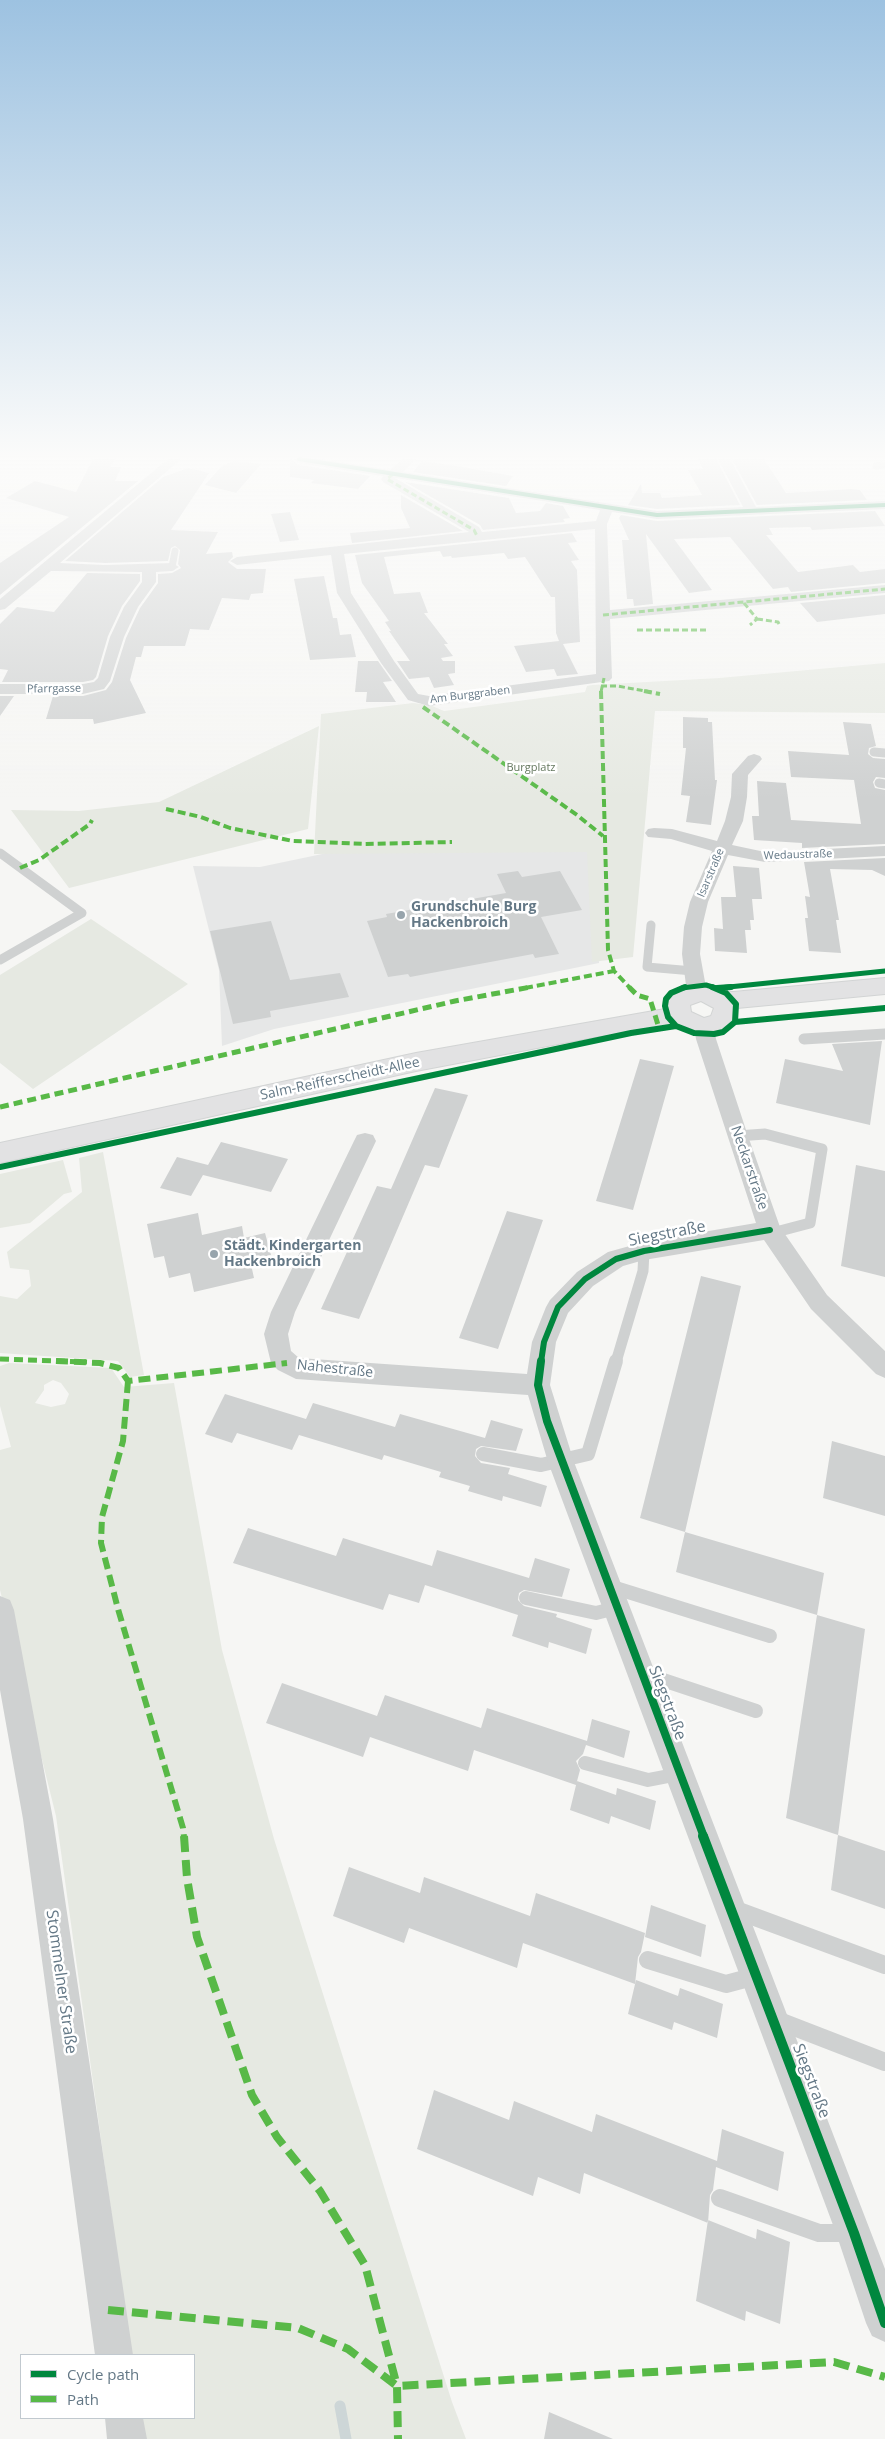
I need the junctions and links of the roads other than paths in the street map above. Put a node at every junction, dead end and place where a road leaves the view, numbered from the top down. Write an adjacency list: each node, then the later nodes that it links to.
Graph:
1 (41, 573): 6 (street)
2 (149, 573): 8 (street, Pfarrgasse)
3 (339, 573): 7 (street, Am Burggraben)
4 (602, 573): 7 (street)
5 (885, 589): 7 (street)
6 (2, 603)
7 (603, 614)
8 (0, 689)
9 (874, 752): 10 (lane)
10 (885, 753)
11 (754, 759): 13 (street, Isarstraße)
12 (654, 833): 13 (street, Wedaustraße)
13 (722, 848): 14 (street, Wedaustraße); 20 (street, Isarstraße)
14 (885, 851)
15 (0, 853): 17 (lane)
16 (651, 925): 20 (lane)
17 (0, 960)
18 (885, 986): 20 (street, Salm-Reifferscheidt-Allee)
19 (885, 996): 20 (street, Salm-Reifferscheidt-Allee)
20 (700, 1004): 23 (street, Neckarstraße); 24 (street, Salm-Reifferscheidt-Allee); 26 (street, Salm-Reifferscheidt-Allee)
21 (885, 1034): 22 (lane)
22 (804, 1039)
23 (737, 1136): 27 (street, Neckarstraße); 27 (lane)
24 (0, 1139)
25 (364, 1141): 30 (street, Nahestraße)
26 (0, 1153)
27 (771, 1232): 28 (street, Siegstraße); 29 (street, Neckarstraße)
28 (644, 1251): 30 (street, Siegstraße); 32 (lane)
29 (884, 1363)
30 (538, 1385): 32 (street, Siegstraße)
31 (483, 1454): 32 (lane)
32 (560, 1462): 33 (street, Siegstraße)
33 (612, 1597): 34 (lane); 36 (lane); 37 (street, Siegstraße)
34 (526, 1598)
35 (0, 1610): 50 (street, Stommelner Straße)
36 (770, 1636)
37 (641, 1673): 38 (lane); 40 (street, Siegstraße)
38 (756, 1711)
39 (585, 1763): 40 (lane)
40 (679, 1774): 41 (street, Siegstraße)
41 (730, 1907): 43 (lane); 44 (street, Siegstraße)
42 (648, 1960): 44 (lane)
43 (885, 1965)
44 (756, 1976): 45 (street, Siegstraße)
45 (772, 2019): 46 (lane); 48 (street, Siegstraße)
46 (885, 2062)
47 (720, 2198): 48 (lane)
48 (854, 2233): 49 (street, Siegstraße)
49 (885, 2323)
50 (114, 2354)
51 (124, 2419): 52 (street)
52 (127, 2439)

